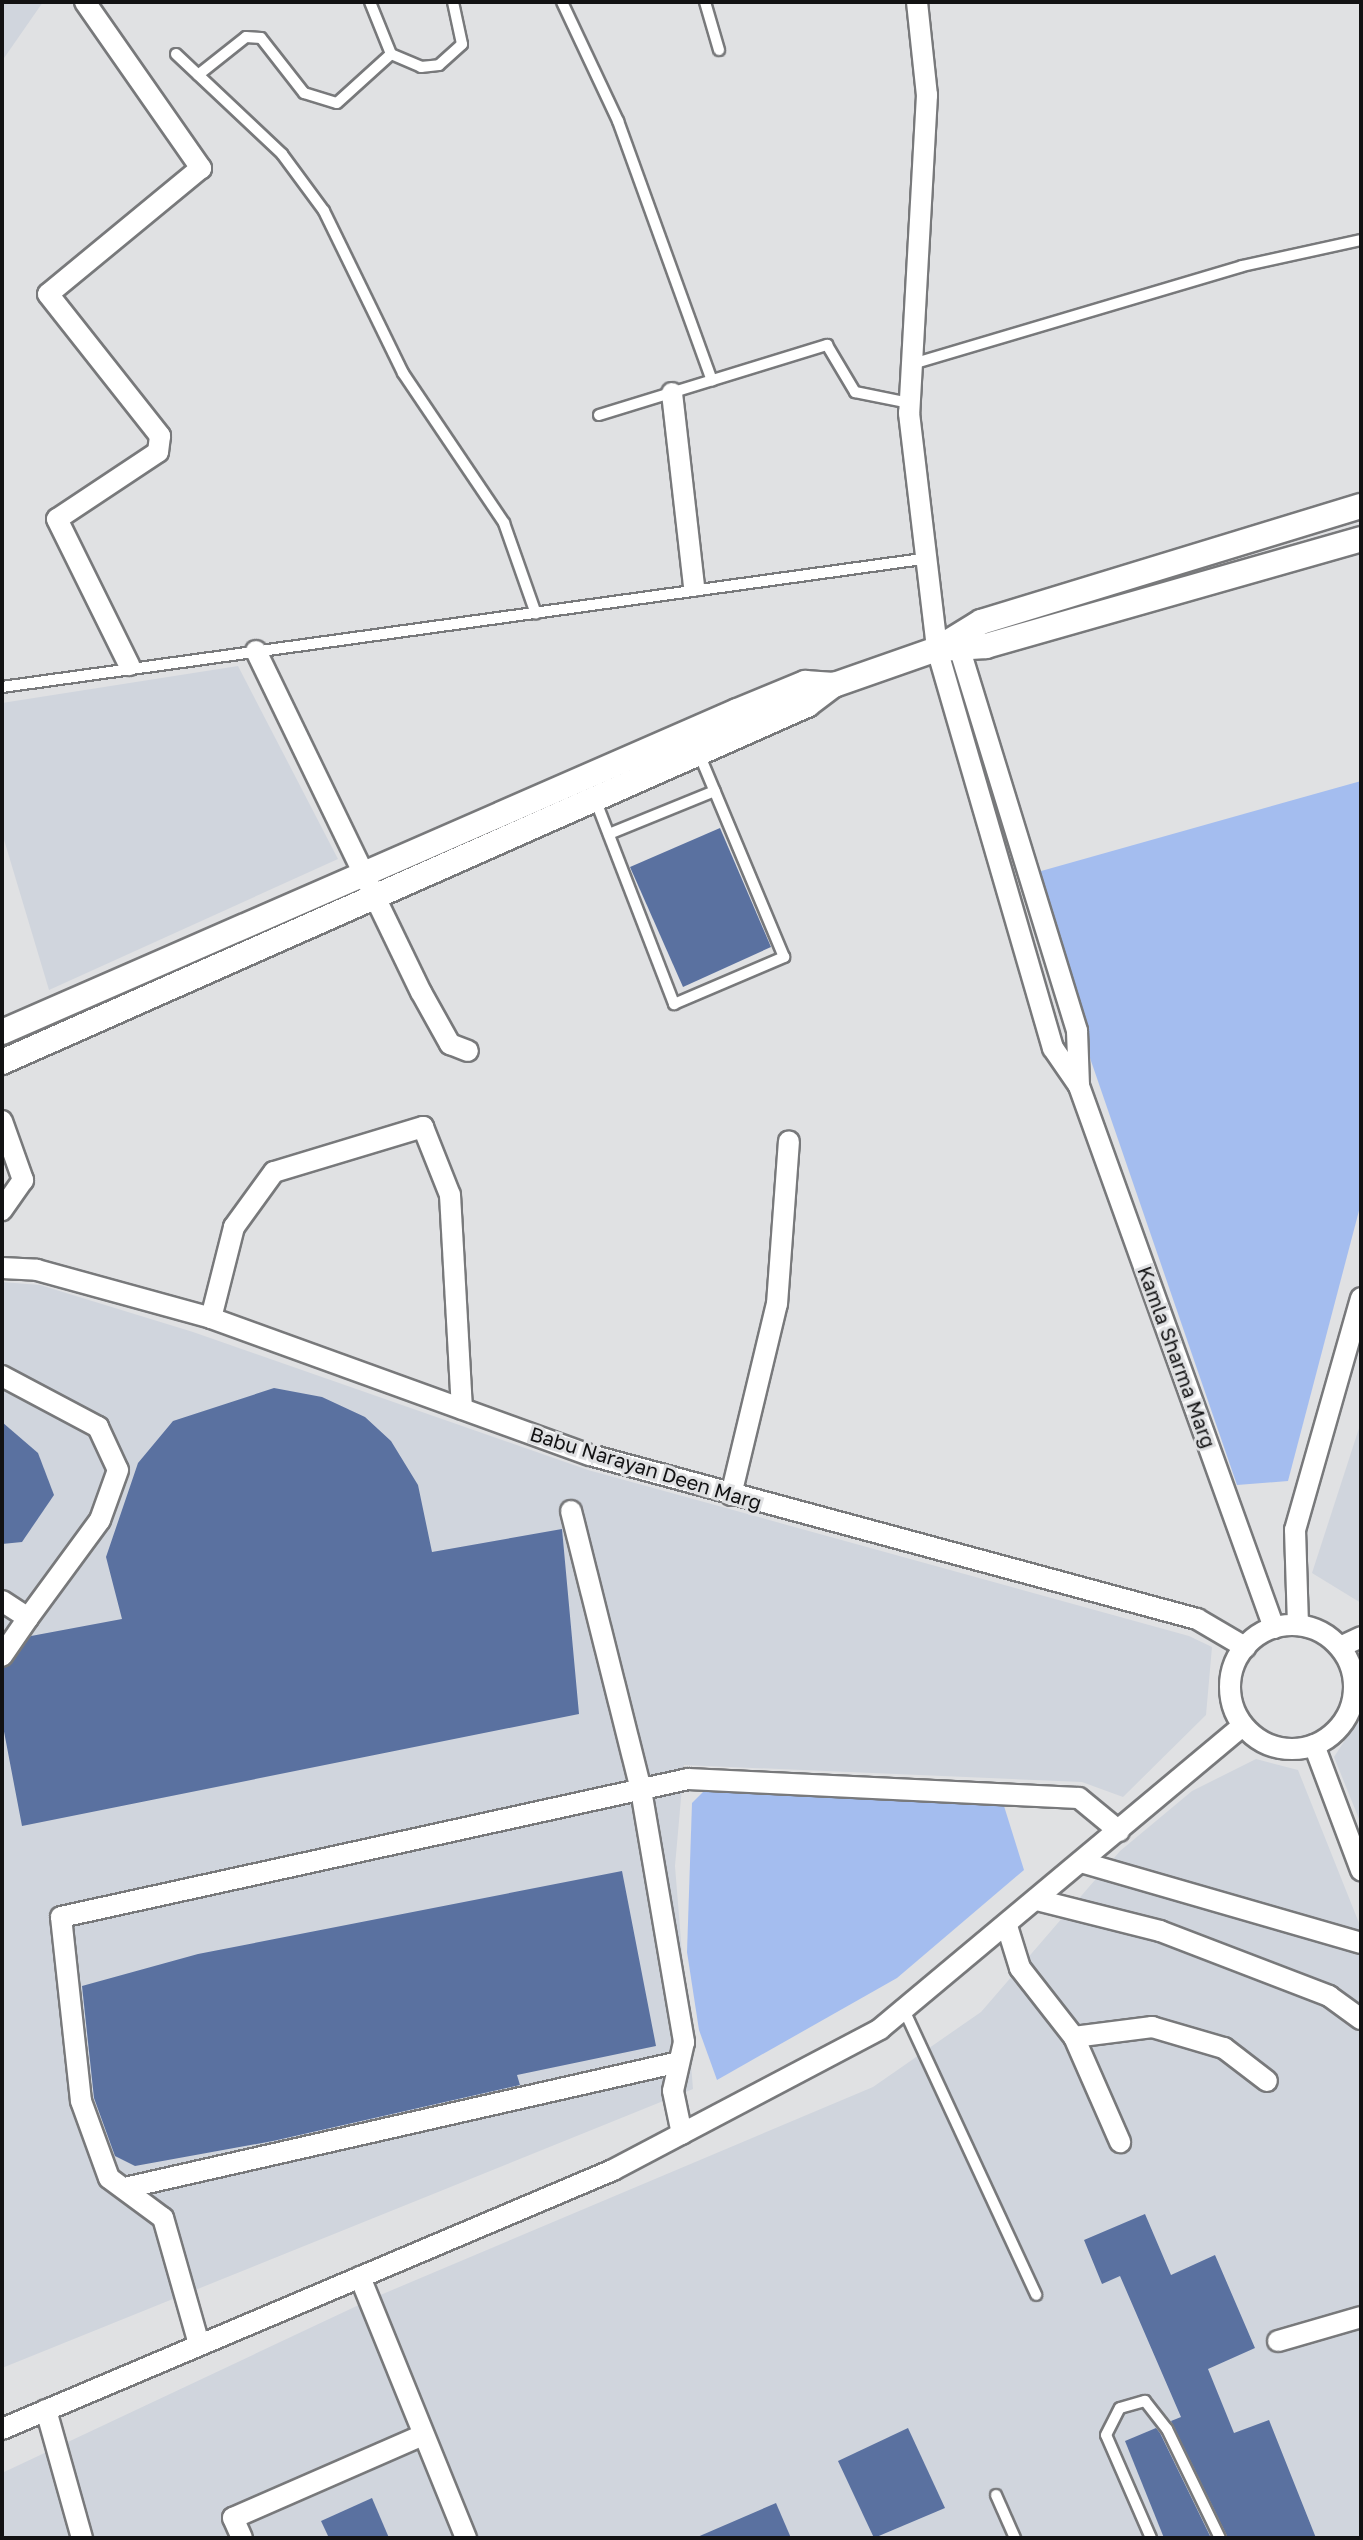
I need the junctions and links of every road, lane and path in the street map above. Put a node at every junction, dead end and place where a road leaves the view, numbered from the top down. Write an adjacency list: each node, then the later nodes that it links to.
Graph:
1 (85, 2): 24 (street)
2 (370, 2): 9 (lane)
3 (453, 2): 9 (lane)
4 (562, 2): 13 (lane)
5 (705, 2): 7 (lane)
6 (917, 2): 12 (street)
7 (719, 50)
8 (176, 54): 10 (lane)
9 (391, 54): 10 (lane)
10 (198, 75): 21 (lane)
11 (1361, 240): 12 (lane)
12 (910, 365): 15 (street)
13 (712, 381): 14 (lane); 15 (lane)
14 (672, 393): 16 (lane); 20 (street)
15 (909, 403): 19 (street)
16 (599, 415)
17 (1361, 506): 22 (street)
18 (1361, 539): 22 (street)
19 (922, 559): 20 (lane); 22 (street)
20 (694, 586): 21 (lane)
21 (536, 614): 23 (lane)
22 (948, 648): 25 (street); 31 (street, Kamla Sharma Marg); 32 (street, Kamla Sharma Marg)
23 (256, 651): 24 (lane); 33 (street)
24 (129, 665): 26 (lane)
25 (834, 685): 27 (street); 28 (street)
26 (2, 687)
27 (699, 752): 28 (street); 29 (lane)
28 (590, 786): 30 (lane); 33 (street)
29 (715, 791): 30 (lane); 30 (lane)
30 (609, 834)
31 (1027, 869): 32 (street); 39 (street, Kamla Sharma Marg)
32 (1002, 876): 39 (street, Kamla Sharma Marg)
33 (365, 885): 34 (street); 35 (street); 37 (street)
34 (181, 951): 35 (street); 36 (street)
35 (192, 976): 38 (street)
36 (2, 1032)
37 (468, 1051)
38 (2, 1062)
39 (1079, 1086): 53 (street, Kamla Sharma Marg)
40 (2, 1121): 42 (street)
41 (789, 1141): 48 (street)
42 (2, 1210)
43 (2, 1268): 45 (street, Babu Narayan Deen Marg)
44 (1361, 1298): 52 (street)
45 (211, 1318): 47 (street, Babu Narayan Deen Marg); 47 (street)
46 (2, 1376): 51 (street)
47 (462, 1409): 48 (street, Babu Narayan Deen Marg)
48 (731, 1495): 55 (street, Babu Narayan Deen Marg)
49 (571, 1511): 60 (street)
50 (2, 1601): 51 (street)
51 (28, 1618): 57 (street)
52 (1298, 1625): 53 (street); 56 (street)
53 (1274, 1628): 55 (street)
54 (1361, 1637): 56 (street)
55 (1245, 1647): 58 (street)
56 (1340, 1647): 59 (street)
57 (2, 1656)
58 (1243, 1725): 59 (street); 61 (street)
59 (1314, 1745): 62 (street)
60 (641, 1790): 61 (street); 71 (street); 75 (street)
61 (1119, 1831): 63 (street)
62 (1357, 1846): 64 (street)
63 (1084, 1863): 65 (street); 67 (street)
64 (1361, 1870)
65 (1037, 1900): 66 (street); 69 (street)
66 (1007, 1926): 68 (street); 70 (street)
67 (1361, 1943)
68 (904, 2010): 73 (street); 77 (lane)
69 (1361, 2019)
70 (1074, 2037): 72 (street); 74 (street)
71 (679, 2062): 73 (street); 75 (street)
72 (1267, 2081)
73 (682, 2134): 76 (street)
74 (1120, 2142)
75 (125, 2188): 80 (street)
76 (360, 2277): 80 (street); 83 (street)
77 (1036, 2295)
78 (1361, 2317): 79 (street)
79 (1278, 2341)
80 (199, 2344): 81 (street)
81 (46, 2410): 82 (street); 85 (street)
82 (2, 2429)
83 (423, 2435): 86 (street); 87 (street)
84 (996, 2495): 88 (lane)
85 (82, 2538)
86 (242, 2538)
87 (466, 2538)
88 (1015, 2538)
89 (1151, 2538): 90 (lane)
90 (1220, 2538)

